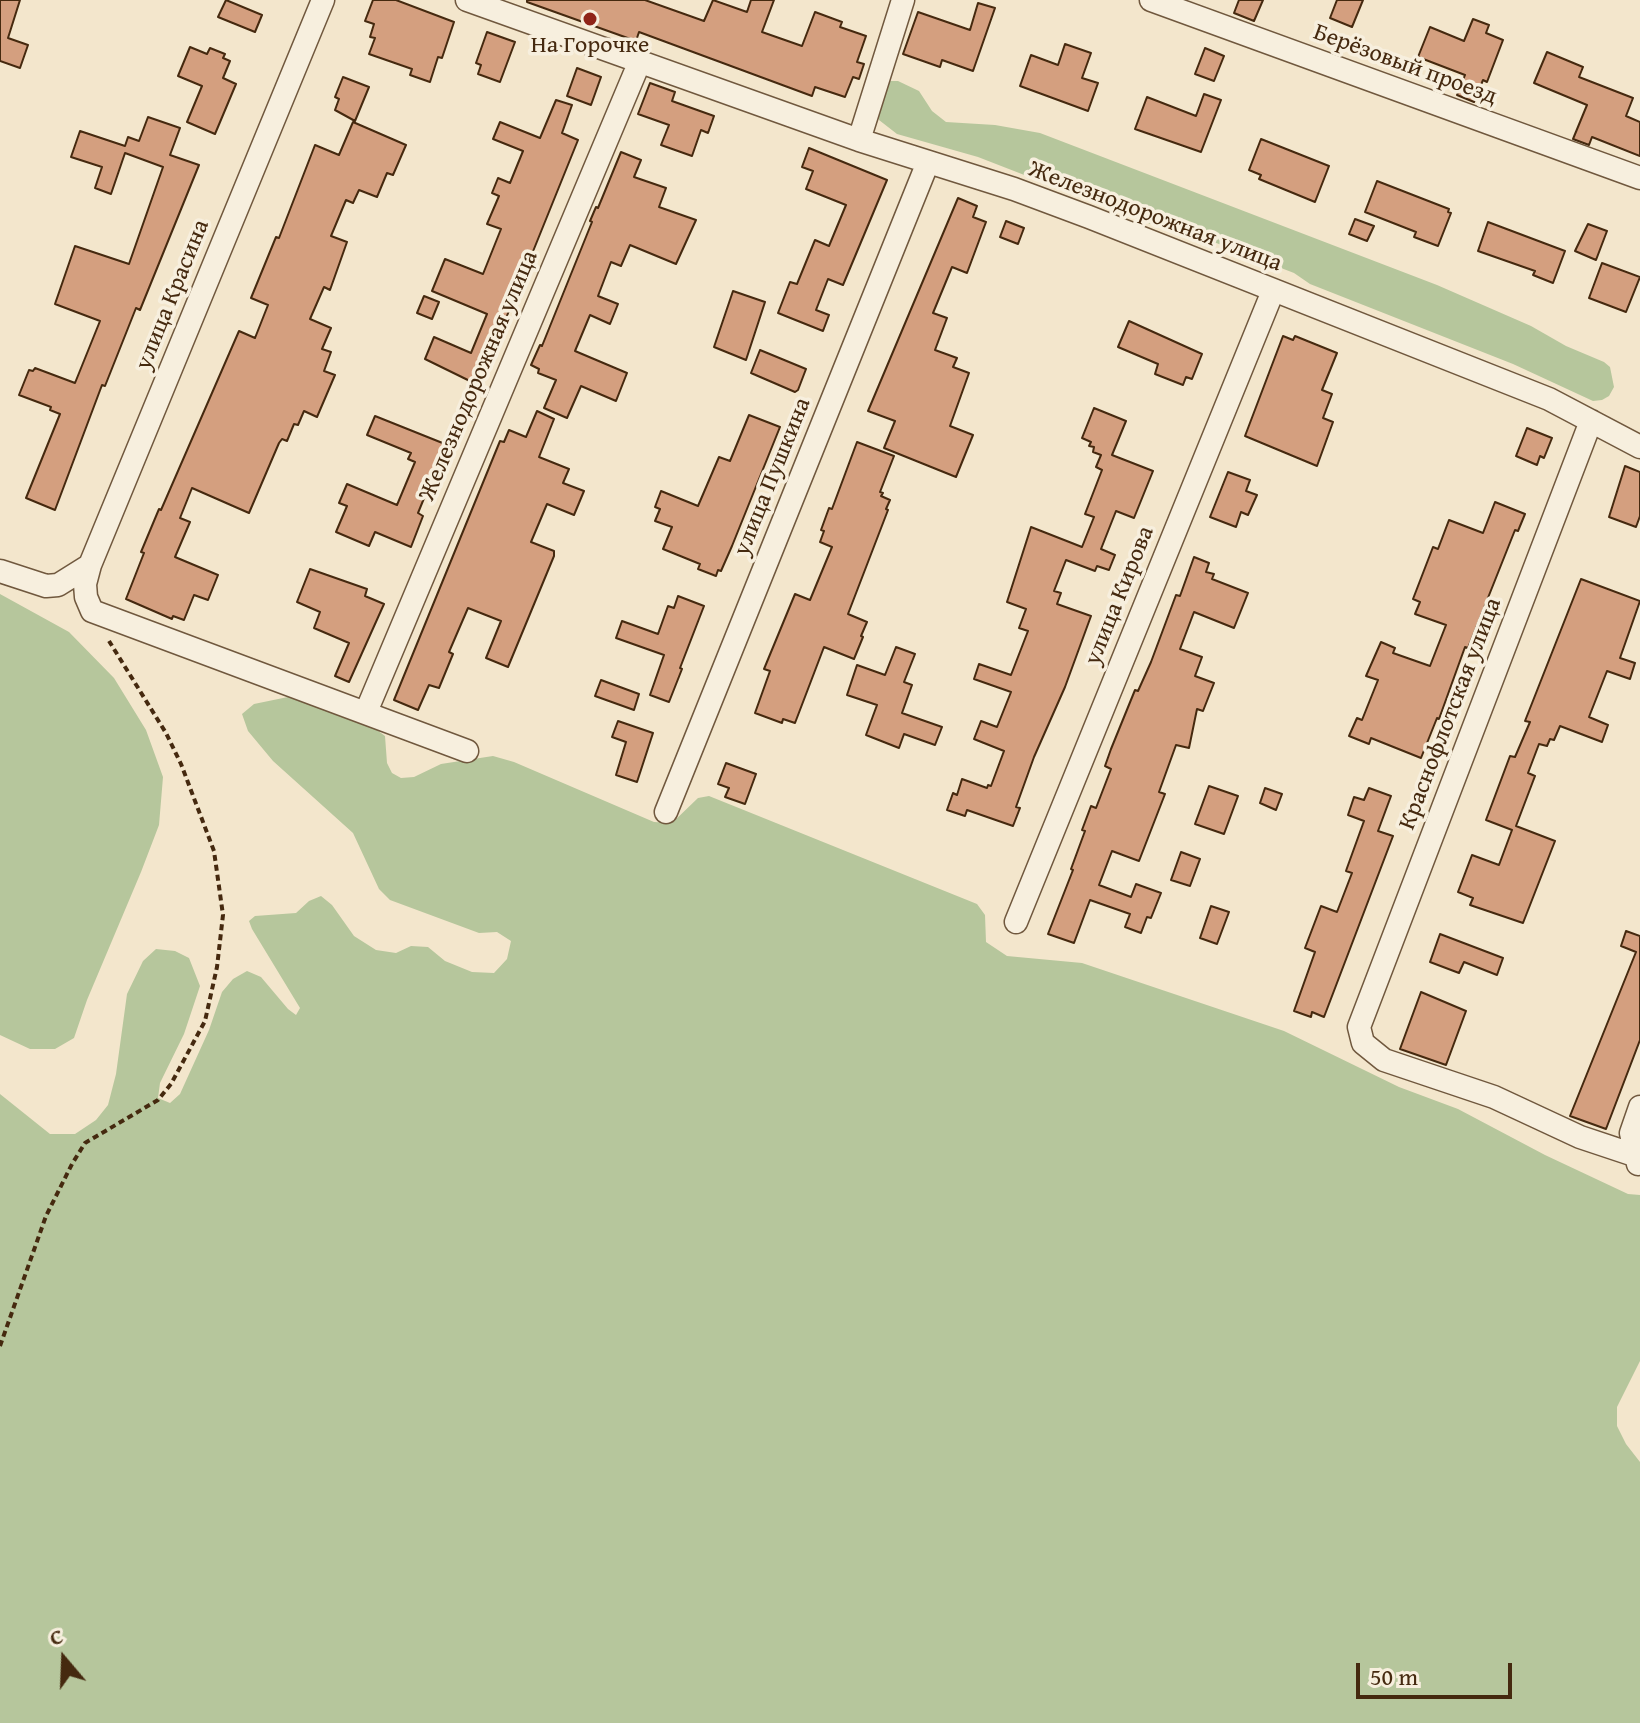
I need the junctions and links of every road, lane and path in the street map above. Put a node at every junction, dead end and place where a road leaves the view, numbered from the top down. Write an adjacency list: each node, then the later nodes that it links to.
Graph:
1 (323, 0): 12 (street, улица Красина)
2 (467, 0): 5 (street, Железнодорожная улица)
3 (903, 0): 6 (street)
4 (1151, 0): 8 (street, Берёзовый проезд)
5 (640, 61): 6 (street, Железнодорожная улица); 15 (street, Железнодорожная улица)
6 (859, 140): 7 (street, Железнодорожная улица)
7 (928, 162): 9 (street, Железнодорожная улица); 17 (street, улица Пушкина)
8 (1640, 178)
9 (1273, 291): 10 (street, Железнодорожная улица); 18 (street, улица Кирова)
10 (1591, 421): 11 (street, Железнодорожная улица); 20 (street, Краснофлотская улица)
11 (1640, 447)
12 (90, 565): 13 (street); 14 (street, улица Красина)
13 (0, 571)
14 (92, 611): 15 (street); 21 (path)
15 (366, 712): 16 (street)
16 (467, 751)
17 (666, 812)
18 (1016, 922)
19 (1640, 1107): 20 (street)
20 (1638, 1161)
21 (0, 1346)

